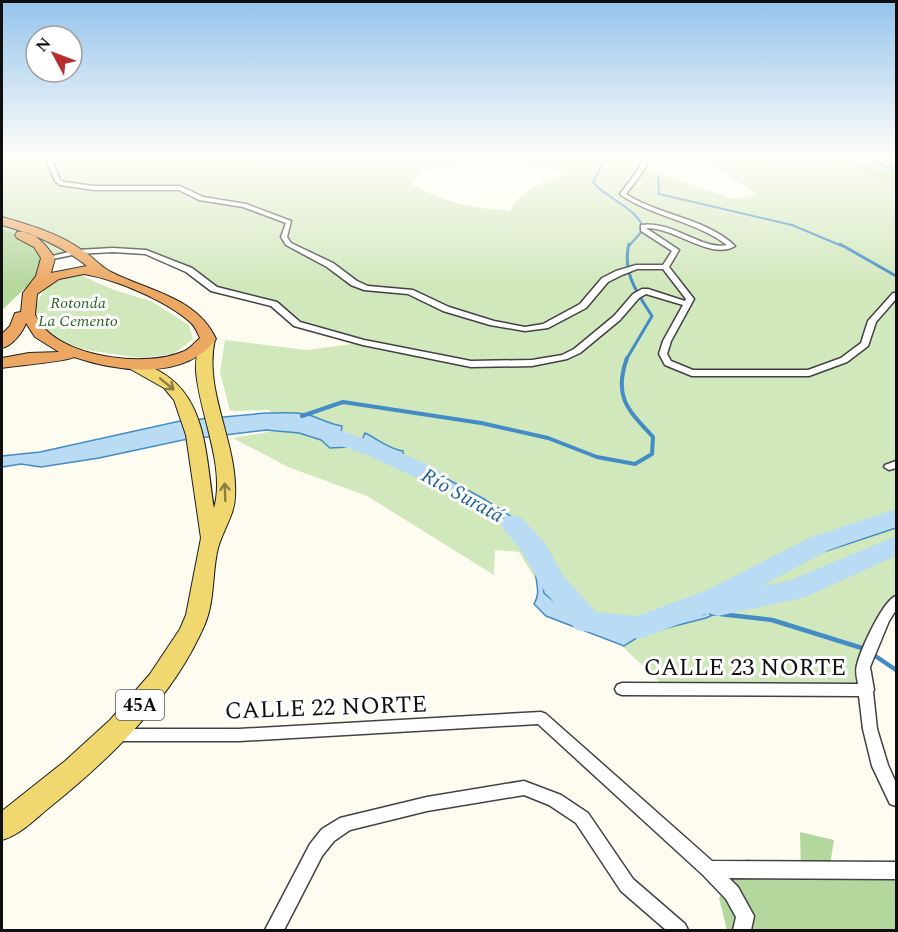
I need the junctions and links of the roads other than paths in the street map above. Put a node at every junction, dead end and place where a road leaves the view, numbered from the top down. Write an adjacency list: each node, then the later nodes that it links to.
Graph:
1 (203, 199): 7 (street)
2 (632, 199): 7 (street)
3 (2, 221): 5 (highway)
4 (2, 229): 6 (highway)
5 (77, 252): 6 (street); 8 (highway); 11 (street)
6 (48, 258): 9 (highway)
7 (665, 267): 11 (street)
8 (104, 274): 9 (highway); 13 (highway)
9 (36, 287): 12 (highway)
10 (897, 295): 11 (street)
11 (688, 304)
12 (20, 316): 14 (highway); 15 (highway, 45A)
13 (208, 339): 17 (highway, 45A); 18 (main road, 45A, one-way to 13)
14 (2, 343)
15 (76, 356): 16 (highway); 17 (highway, 45A)
16 (2, 363)
17 (133, 366): 18 (main road, 45A, one-way to 18)
18 (211, 538): 22 (main road, 45A)
19 (897, 601): 21 (street)
20 (622, 689): 21 (street, CALLE 23 NORTE)
21 (867, 690): 23 (street)
22 (114, 735): 24 (main road, 45A); 25 (street, CALLE 22 NORTE)
23 (897, 799)
24 (2, 827)
25 (709, 869): 26 (street); 29 (street)
26 (897, 871)
27 (274, 930): 28 (street)
28 (679, 930)
29 (742, 930)

